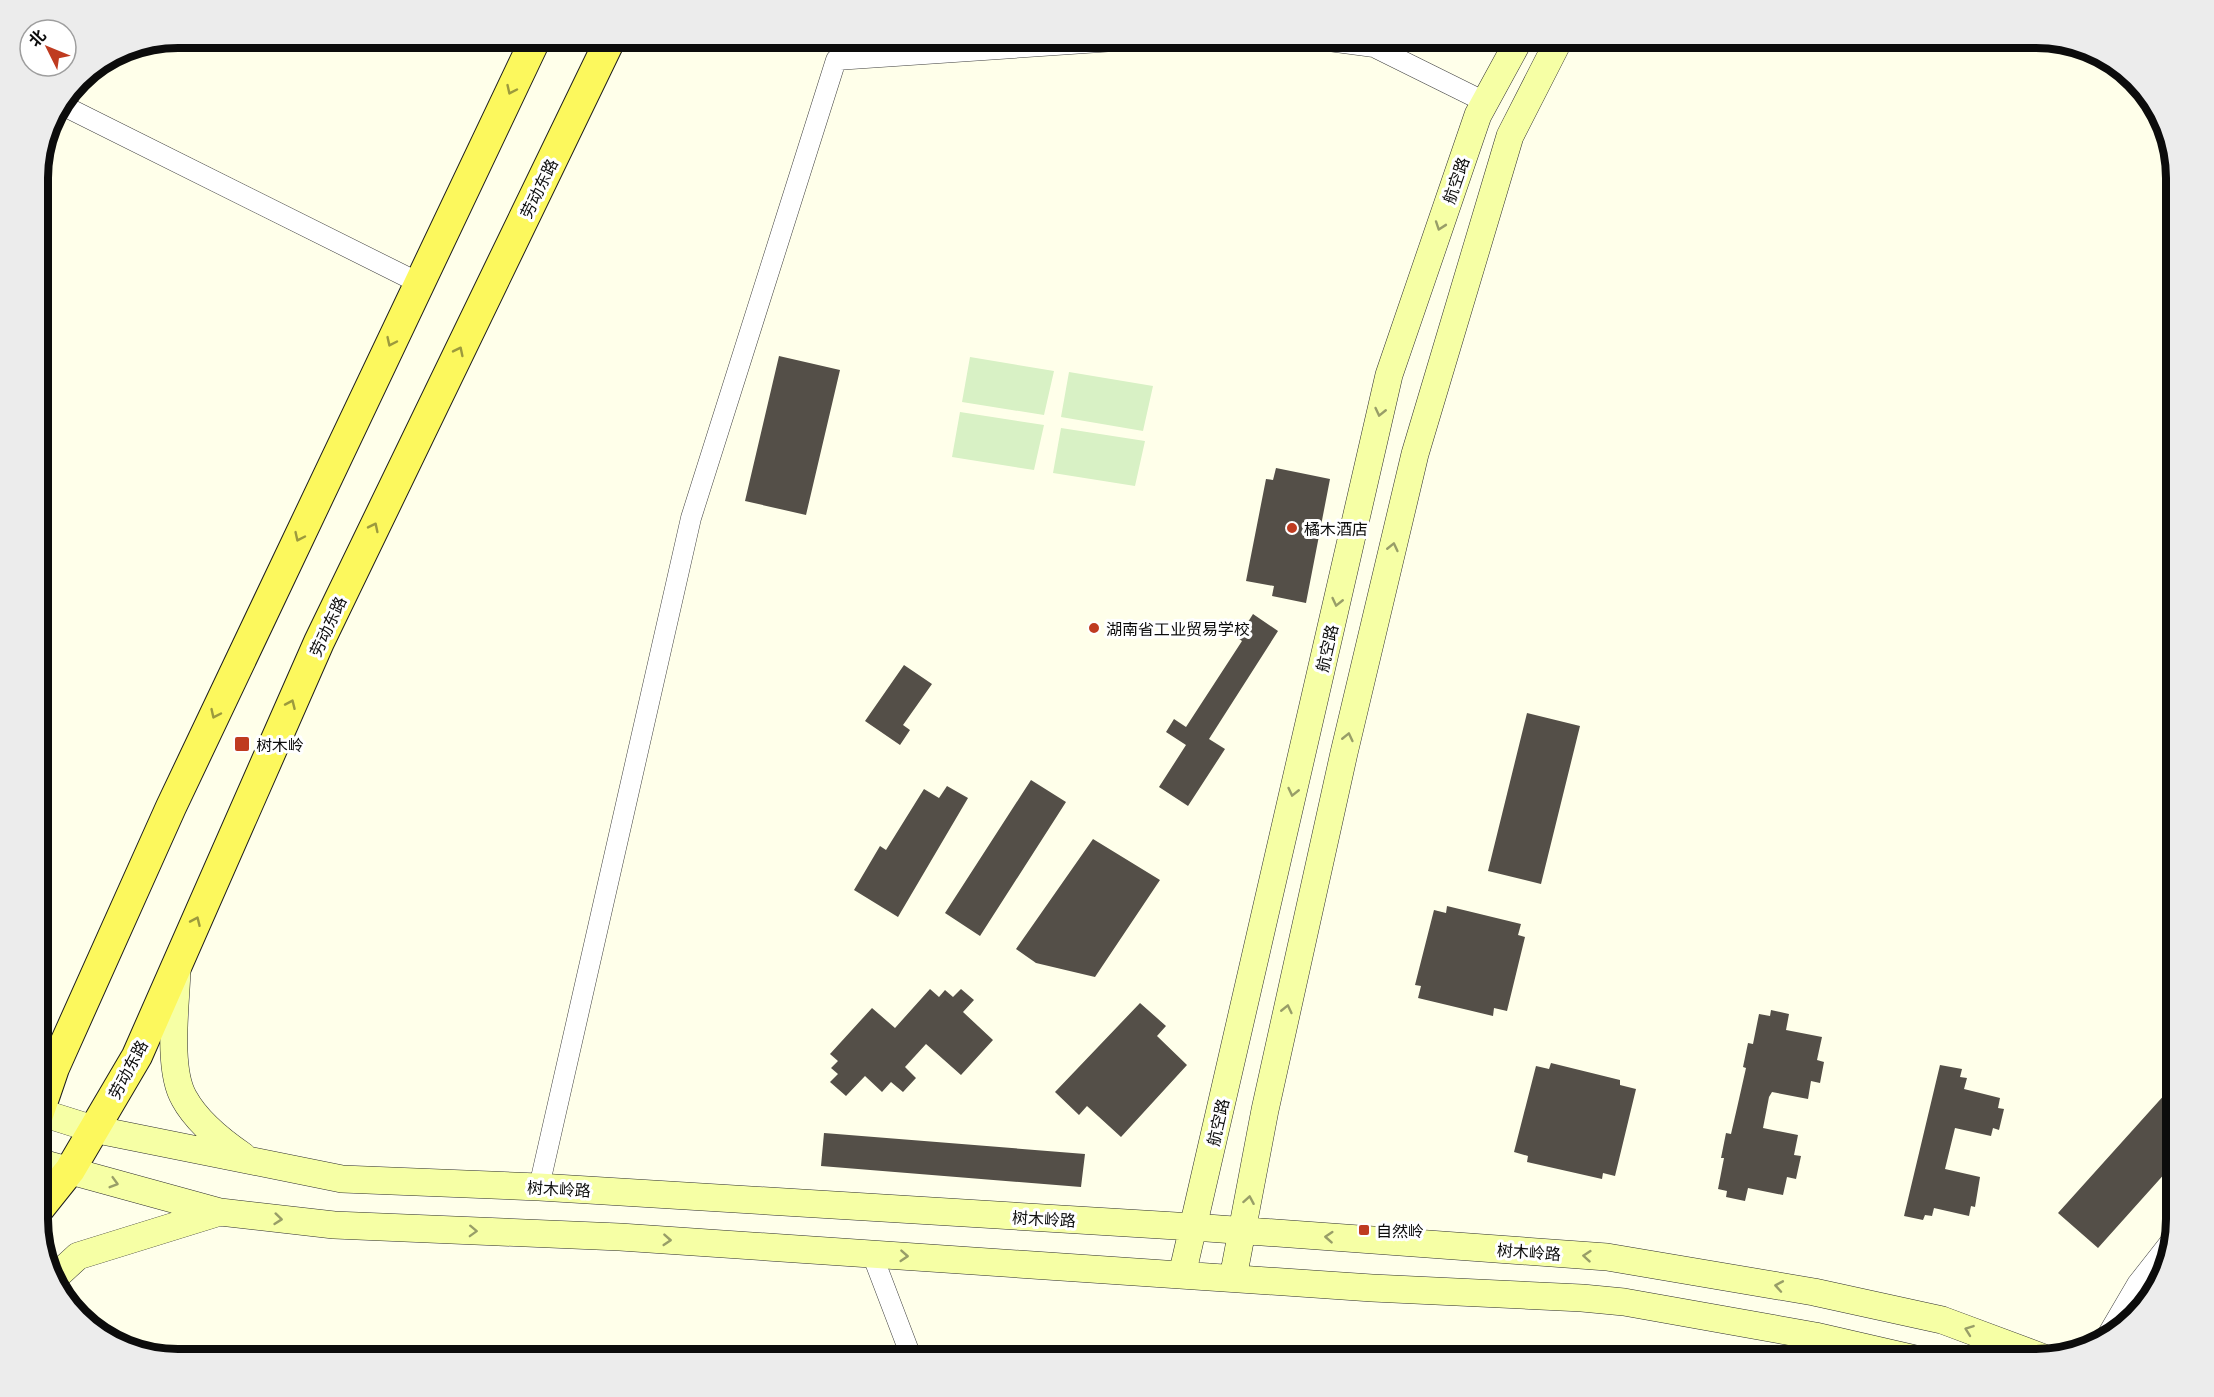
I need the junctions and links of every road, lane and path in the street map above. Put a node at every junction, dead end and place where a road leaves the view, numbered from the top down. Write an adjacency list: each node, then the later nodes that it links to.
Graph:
1 (531, 48): 10 (main road, one-way to 10)
2 (606, 48): 11 (main road, 劳动东路, one-way to 2)
3 (1012, 48): 18 (street)
4 (1376, 48): 8 (street)
5 (1514, 48): 8 (main road, 航空路)
6 (1555, 48): 9 (main road)
7 (69, 108): 10 (street)
8 (1481, 108): 9 (main road); 21 (main road, 航空路, one-way to 21)
9 (1509, 136): 22 (main road, one-way to 9)
10 (420, 283): 12 (main road, one-way to 12)
11 (177, 963): 14 (main road, 劳动东路); 15 (main road)
12 (48, 1074)
13 (48, 1094): 14 (main road, 树木岭路)
14 (93, 1129): 15 (main road, 树木岭路); 17 (main road, 劳动东路)
15 (254, 1163): 18 (main road, 树木岭路)
16 (48, 1164): 17 (main road)
17 (70, 1170): 19 (main road, 劳动东路); 20 (main road, one-way to 20)
18 (539, 1187): 21 (main road, 树木岭路)
19 (48, 1198)
20 (220, 1212): 24 (main road, one-way to 24); 25 (main road)
21 (1193, 1227): 22 (main road, 树木岭路); 26 (main road, 航空路)
22 (1243, 1231): 27 (main road); 31 (main road, 树木岭路, one-way to 22)
23 (2162, 1252): 28 (street)
24 (872, 1254): 26 (main road, one-way to 26); 29 (street)
25 (60, 1273)
26 (1182, 1275): 27 (main road)
27 (1233, 1278): 30 (main road)
28 (2114, 1323)
29 (908, 1349)
30 (1872, 1349)
31 (2019, 1349)

